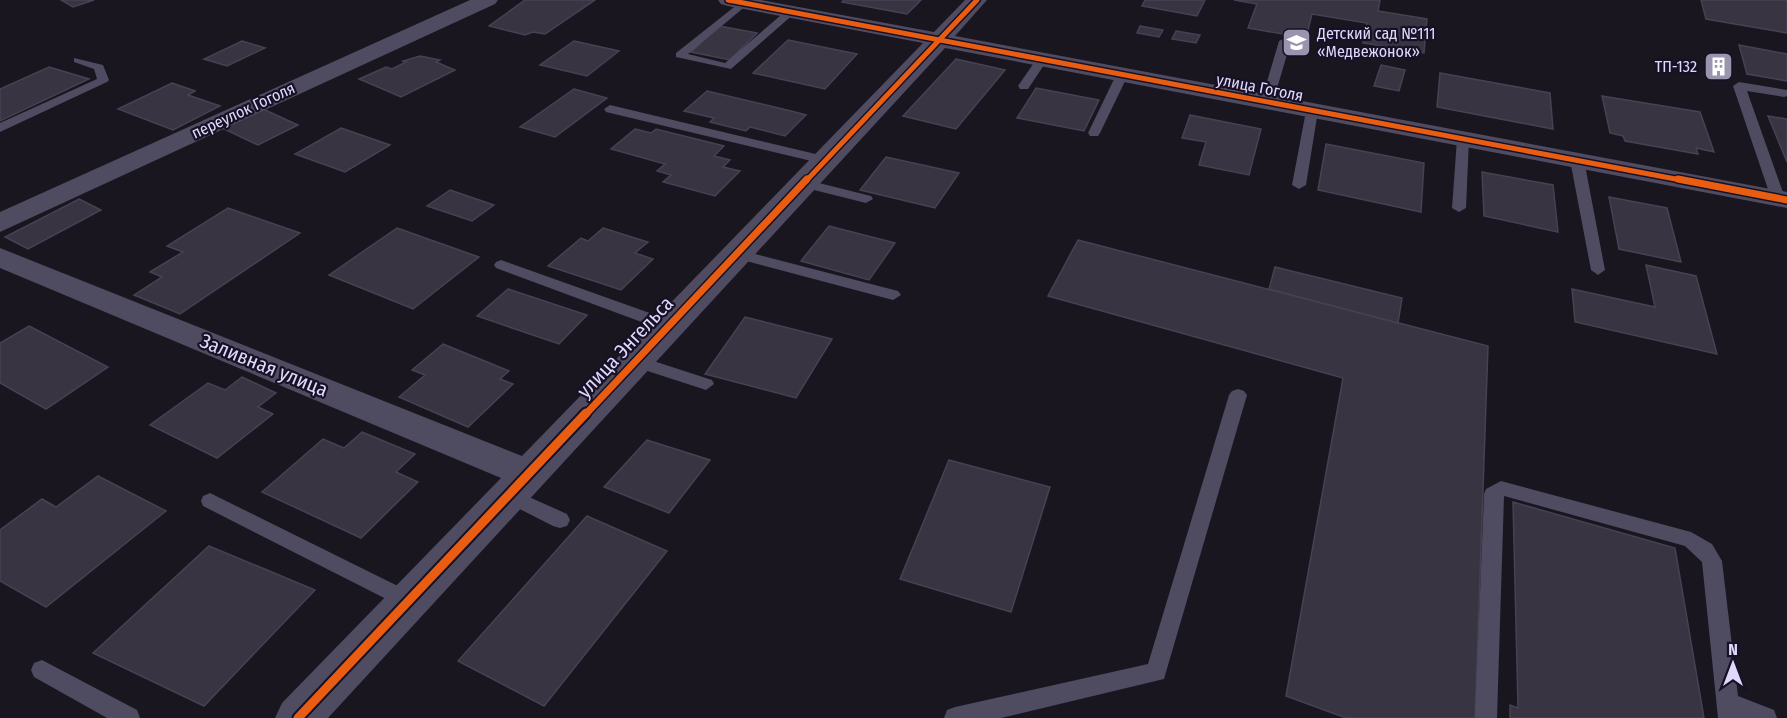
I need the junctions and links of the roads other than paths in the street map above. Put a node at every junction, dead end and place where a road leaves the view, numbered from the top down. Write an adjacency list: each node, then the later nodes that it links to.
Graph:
1 (488, 0): 24 (street, переулок Гоголя)
2 (977, 0): 5 (street, улица Энгельса)
3 (735, 1): 4 (street, улица Гоголя); 4 (lane)
4 (791, 12): 5 (street, улица Гоголя)
5 (938, 40): 7 (street, улица Гоголя); 19 (street, улица Энгельса)
6 (1284, 41): 12 (lane)
7 (1042, 59): 9 (street, улица Гоголя); 10 (lane)
8 (78, 60): 15 (lane)
9 (1122, 75): 12 (street, улица Гоголя); 16 (lane)
10 (1024, 86)
11 (1784, 93): 22 (lane)
12 (1267, 102): 14 (street, улица Гоголя)
13 (610, 109): 19 (lane)
14 (1312, 111): 17 (street, улица Гоголя); 20 (lane)
15 (0, 128)
16 (1094, 133)
17 (1463, 139): 18 (street, улица Гоголя); 23 (lane)
18 (1577, 160): 22 (street, улица Гоголя); 28 (lane)
19 (813, 172): 21 (lane); 25 (street, улица Энгельса)
20 (1299, 185)
21 (866, 199)
22 (1783, 199)
23 (1459, 207)
24 (0, 223)
25 (736, 254): 29 (lane); 30 (street, улица Энгельса)
26 (0, 257): 34 (street, Заливная улица)
27 (501, 266): 30 (lane)
28 (1598, 270)
29 (892, 295)
30 (669, 326): 31 (street, улица Энгельса)
31 (635, 361): 32 (lane); 34 (street, улица Энгельса)
32 (706, 384)
33 (1238, 395): 42 (lane)
34 (519, 484): 36 (lane); 37 (street, улица Энгельса)
35 (210, 501): 37 (lane)
36 (560, 520)
37 (409, 601): 41 (street, улица Энгельса)
38 (42, 670): 40 (lane)
39 (1729, 711): 43 (lane); 44 (lane)
40 (129, 718)
41 (298, 718)
42 (955, 718)
43 (1486, 718)
44 (1766, 718)

